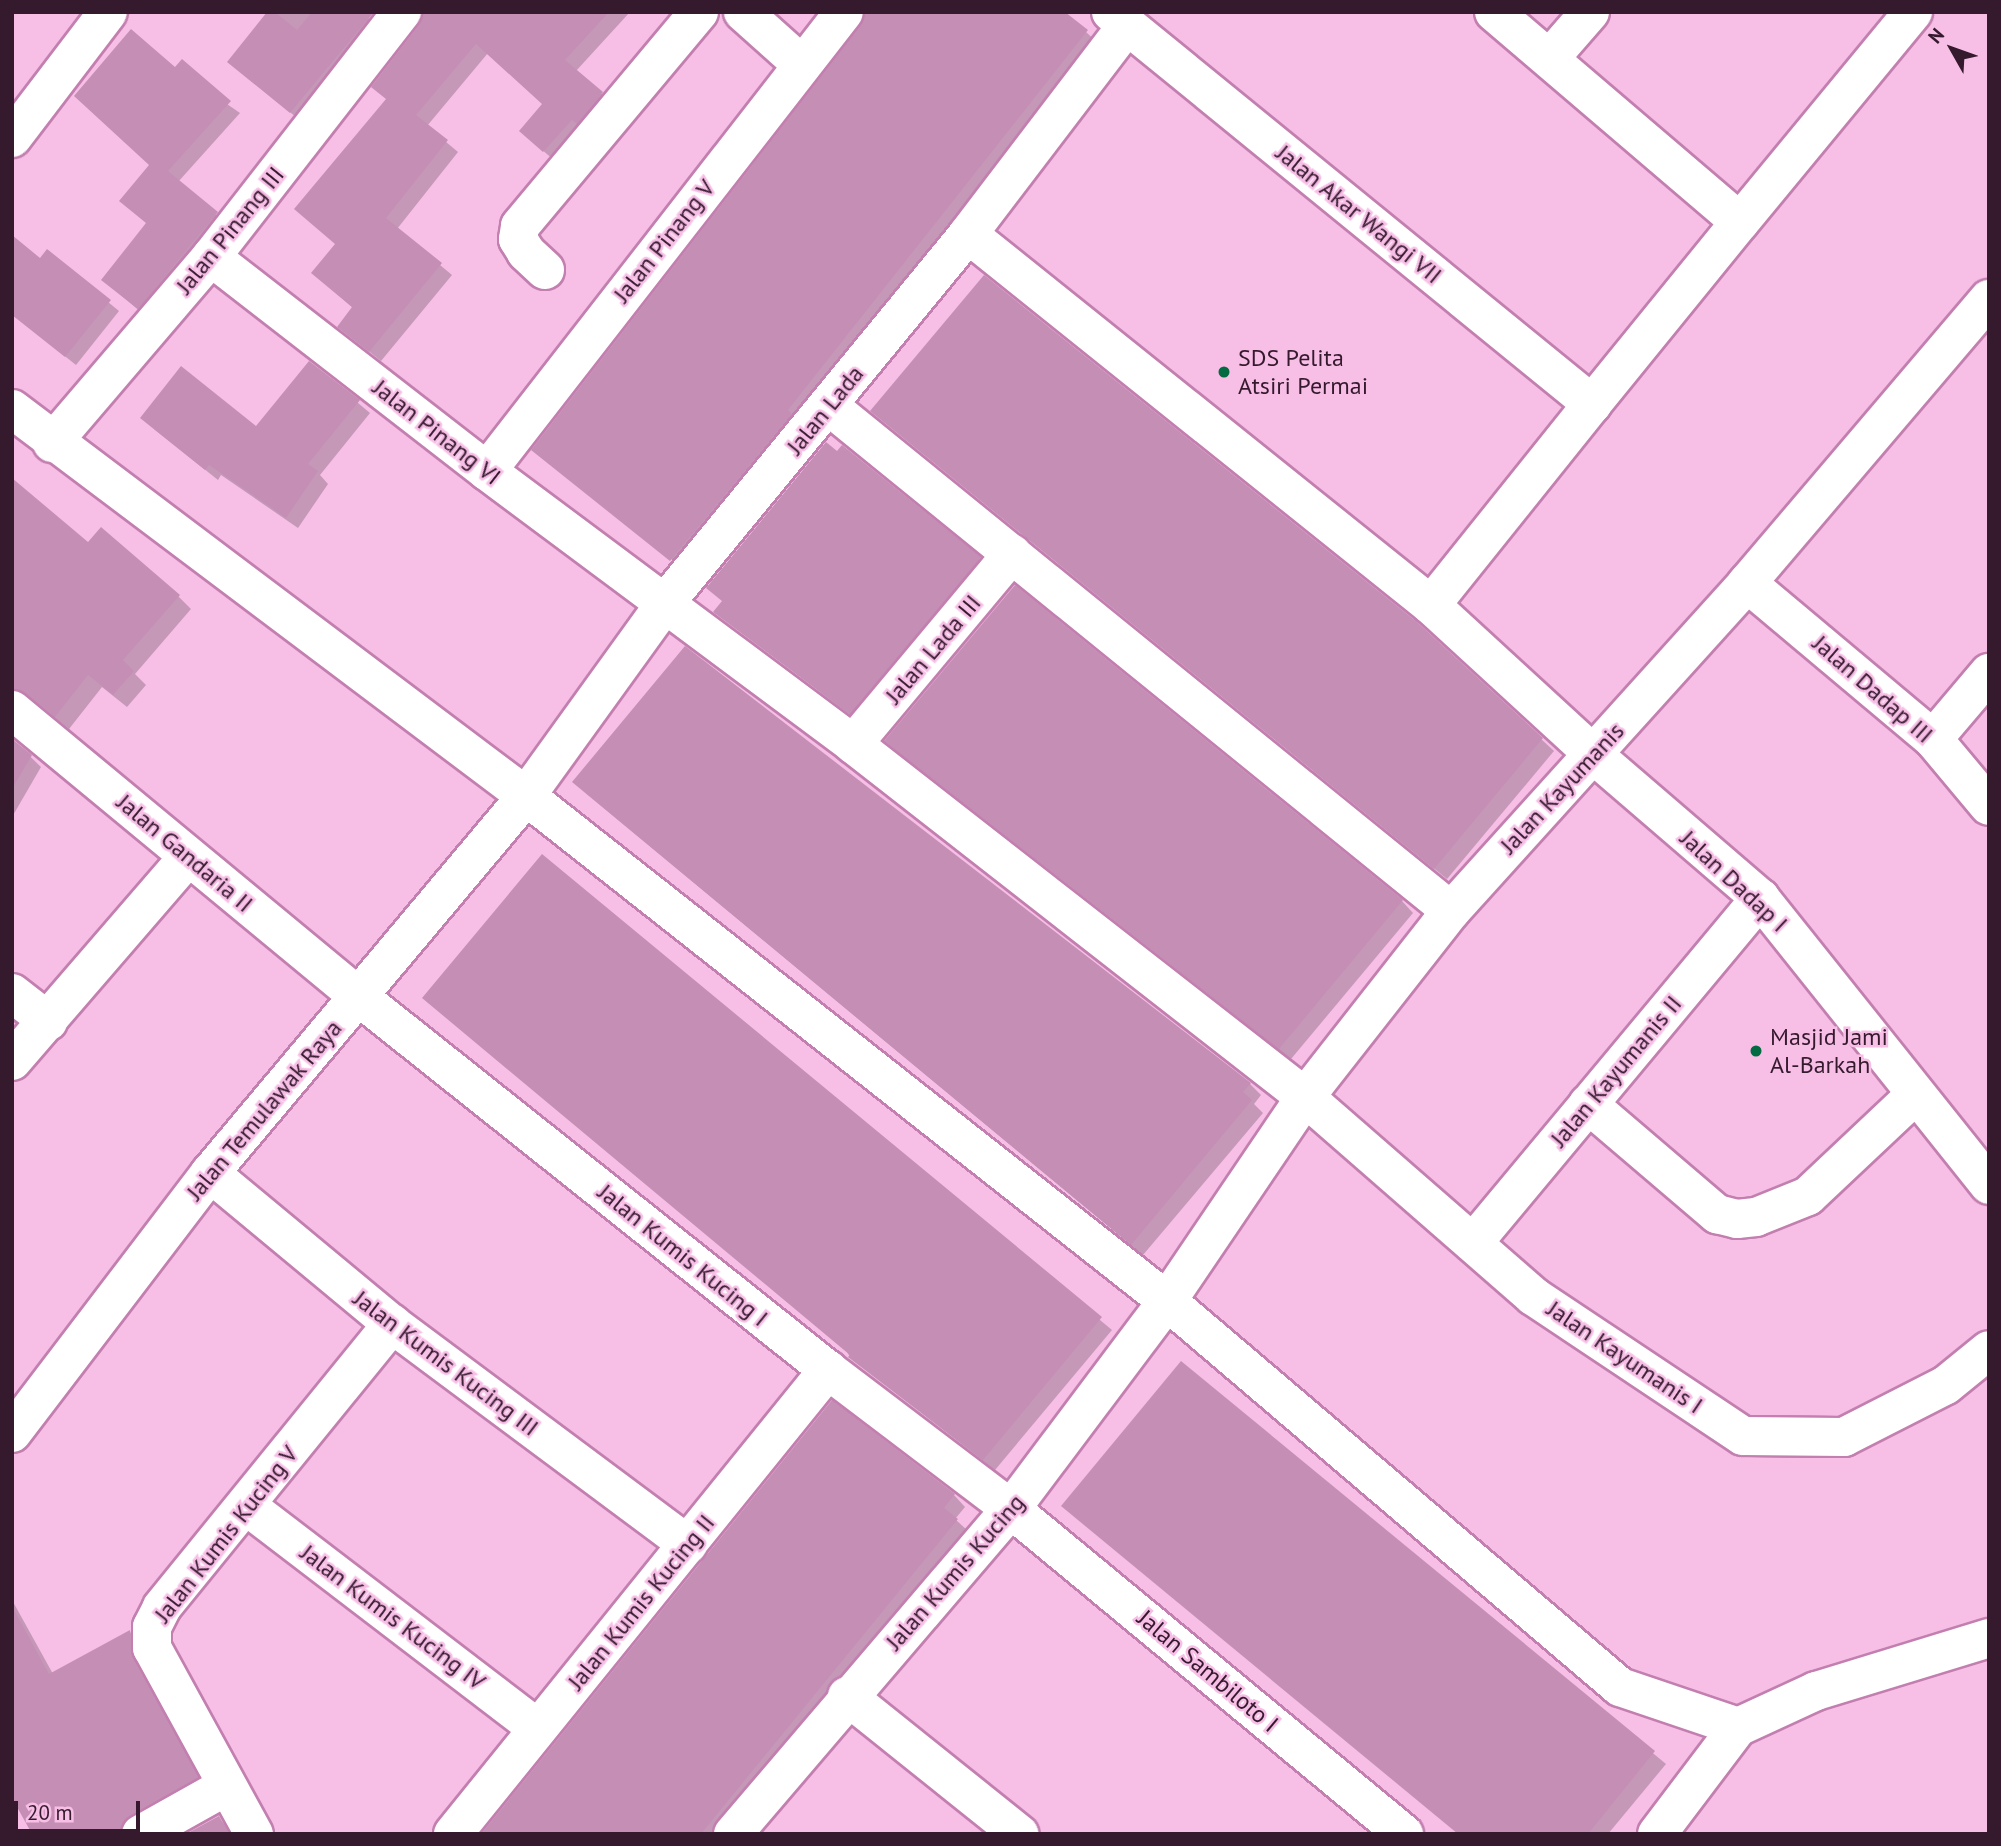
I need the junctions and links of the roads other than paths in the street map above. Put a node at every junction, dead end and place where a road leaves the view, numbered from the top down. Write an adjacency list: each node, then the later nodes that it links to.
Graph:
1 (108, 12): 12 (street)
2 (402, 12): 15 (street, Jalan Pinang III)
3 (699, 12): 16 (street)
4 (743, 12): 11 (street)
5 (844, 12): 11 (street, Jalan Pinang V)
6 (1494, 12): 10 (street)
7 (1590, 12): 10 (street)
8 (1913, 12): 13 (street)
9 (1119, 19): 14 (street, Jalan Lada); 18 (street, Jalan Akar Wangi VII)
10 (1550, 58): 13 (street)
11 (800, 63): 22 (street, Jalan Pinang V)
12 (12, 138)
13 (1740, 222): 18 (street)
14 (968, 234): 19 (street, Jalan Lada); 26 (street, Jalan Dadap I)
15 (211, 257): 21 (street, Jalan Pinang III); 22 (street, Jalan Pinang VI)
16 (545, 270)
17 (1989, 299): 24 (street, Jalan Kayumanis)
18 (1592, 404): 26 (street)
19 (829, 406): 23 (street); 25 (street, Jalan Lada)
20 (12, 409): 21 (street)
21 (52, 443): 32 (street)
22 (487, 471): 25 (street, Jalan Pinang VI)
23 (1012, 554): 30 (street, Jalan Lada III); 36 (street)
24 (1747, 583): 29 (street, Jalan Dadap III); 31 (street, Jalan Kayumanis)
25 (665, 603): 30 (street, Jalan Pinang VI); 32 (street, Jalan Lada)
26 (1431, 605): 31 (street, Jalan Dadap I)
27 (1989, 673): 29 (street)
28 (12, 710): 34 (street, Jalan Gandaria II)
29 (1933, 739): 33 (street, Jalan Dadap III)
30 (853, 744): 42 (street, Jalan Kayumanis I)
31 (1595, 756): 35 (street, Jalan Dadap I); 36 (street, Jalan Kayumanis)
32 (526, 796): 38 (street, Jalan Temulawak Raya); 47 (street)
33 (1989, 806)
34 (188, 857): 38 (street, Jalan Gandaria II); 39 (street)
35 (1759, 898): 41 (street, Jalan Dadap I); 43 (street, Jalan Kayumanis II)
36 (1451, 911): 42 (street, Jalan Kayumanis)
37 (12, 993): 39 (street)
38 (358, 996): 44 (street, Jalan Temulawak Raya); 50 (street, Jalan Kumis Kucing I)
39 (48, 1021): 40 (street)
40 (12, 1061)
41 (1915, 1095): 43 (street); 45 (street, Jalan Dadap I)
42 (1305, 1097): 46 (street, Jalan Kayumanis I); 47 (street, Jalan Kayumanis)
43 (1588, 1104): 46 (street, Jalan Kayumanis II)
44 (210, 1173): 48 (street, Jalan Kumis Kucing III); 51 (street, Jalan Temulawak Raya)
45 (1989, 1185)
46 (1473, 1243): 49 (street, Jalan Kayumanis I)
47 (1167, 1301): 53 (street, Jalan Kumis Kucing); 57 (street)
48 (392, 1324): 52 (street, Jalan Kumis Kucing V); 54 (street, Jalan Kumis Kucing III)
49 (1989, 1350)
50 (828, 1370): 53 (street, Jalan Kumis Kucing I); 54 (street, Jalan Kumis Kucing II)
51 (12, 1433)
52 (248, 1507): 58 (street, Jalan Kumis Kucing IV); 59 (street, Jalan Kumis Kucing V)
53 (1011, 1509): 56 (street, Jalan Kumis Kucing); 65 (street, Jalan Sambiloto I)
54 (688, 1545): 58 (street, Jalan Kumis Kucing II)
55 (1989, 1638): 57 (street)
56 (847, 1696): 63 (street, Jalan Kumis Kucing); 64 (street)
57 (1738, 1727): 66 (street)
58 (537, 1728): 62 (street, Jalan Kumis Kucing II)
59 (227, 1786): 60 (street); 61 (street, Jalan Kumis Kucing V)
60 (141, 1834)
61 (254, 1834)
62 (453, 1834)
63 (733, 1834)
64 (1019, 1834)
65 (1404, 1834)
66 (1657, 1834)

